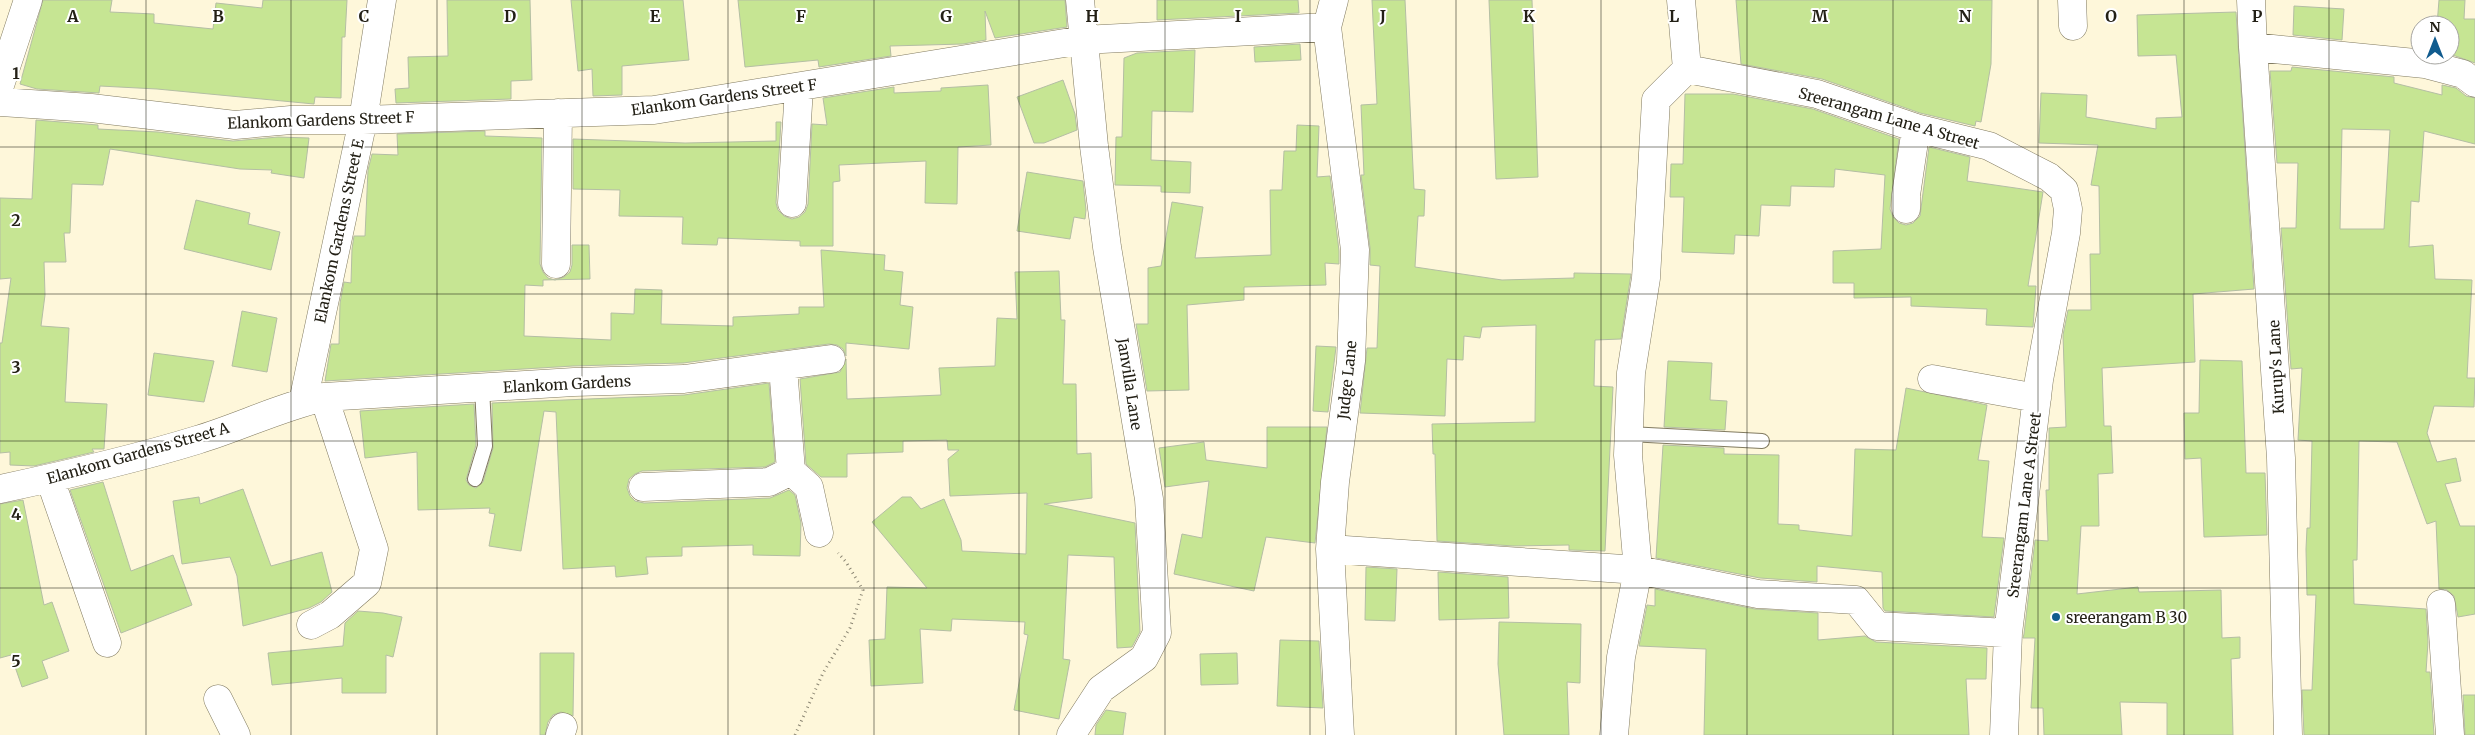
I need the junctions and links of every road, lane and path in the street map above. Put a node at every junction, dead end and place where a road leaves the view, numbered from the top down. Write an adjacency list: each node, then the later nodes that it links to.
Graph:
1 (28, 0): 12 (street)
2 (382, 0): 16 (street, Elankom Gardens Street E)
3 (1080, 0): 8 (street, Janvilla Lane)
4 (1334, 0): 7 (street)
5 (1681, 0): 10 (street)
6 (2251, 0): 9 (street, Kurup's Lane)
7 (1326, 27): 8 (street, Elankom Gardens Street F); 35 (street, Judge Lane)
8 (1084, 40): 13 (street, Elankom Gardens Street F); 44 (street, Janvilla Lane)
9 (2252, 48): 11 (street); 48 (street, Kurup's Lane)
10 (1688, 69): 17 (street, Sreerangam Lane A Street); 27 (street)
11 (2475, 82)
12 (0, 85)
13 (799, 88): 15 (street, Elankom Gardens Street F); 18 (street)
14 (0, 102): 16 (street, Elankom Gardens Street F)
15 (558, 112): 16 (street, Elankom Gardens Street F); 20 (street)
16 (363, 120): 26 (street, Elankom Gardens Street E)
17 (1916, 128): 19 (street); 25 (street, Sreerangam Lane A Street)
18 (792, 203)
19 (1906, 209)
20 (556, 264)
21 (831, 359): 22 (street, Elankom Gardens)
22 (783, 367): 24 (street, Elankom Gardens); 29 (street)
23 (1932, 379): 25 (street)
24 (482, 388): 26 (street, Elankom Gardens); 31 (lane)
25 (2037, 398): 39 (street, Sreerangam Lane A Street)
26 (313, 400): 30 (street, Elankom Gardens Street A); 38 (street)
27 (1629, 434): 28 (lane); 36 (street)
28 (1762, 441)
29 (791, 471): 32 (street); 34 (street)
30 (50, 479): 33 (street, Elankom Gardens Street A); 40 (street)
31 (475, 479)
32 (643, 487)
33 (0, 489)
34 (819, 533): 43 (path)
35 (1330, 549): 36 (street); 45 (street, Judge Lane)
36 (1638, 570): 39 (street); 46 (street)
37 (2441, 604): 49 (street)
38 (311, 626)
39 (2008, 633): 47 (street, Sreerangam Lane A Street)
40 (107, 643)
41 (218, 700): 42 (street)
42 (236, 735)
43 (795, 735)
44 (1071, 735)
45 (1340, 735)
46 (1614, 735)
47 (2004, 735)
48 (2288, 735)
49 (2450, 735)

